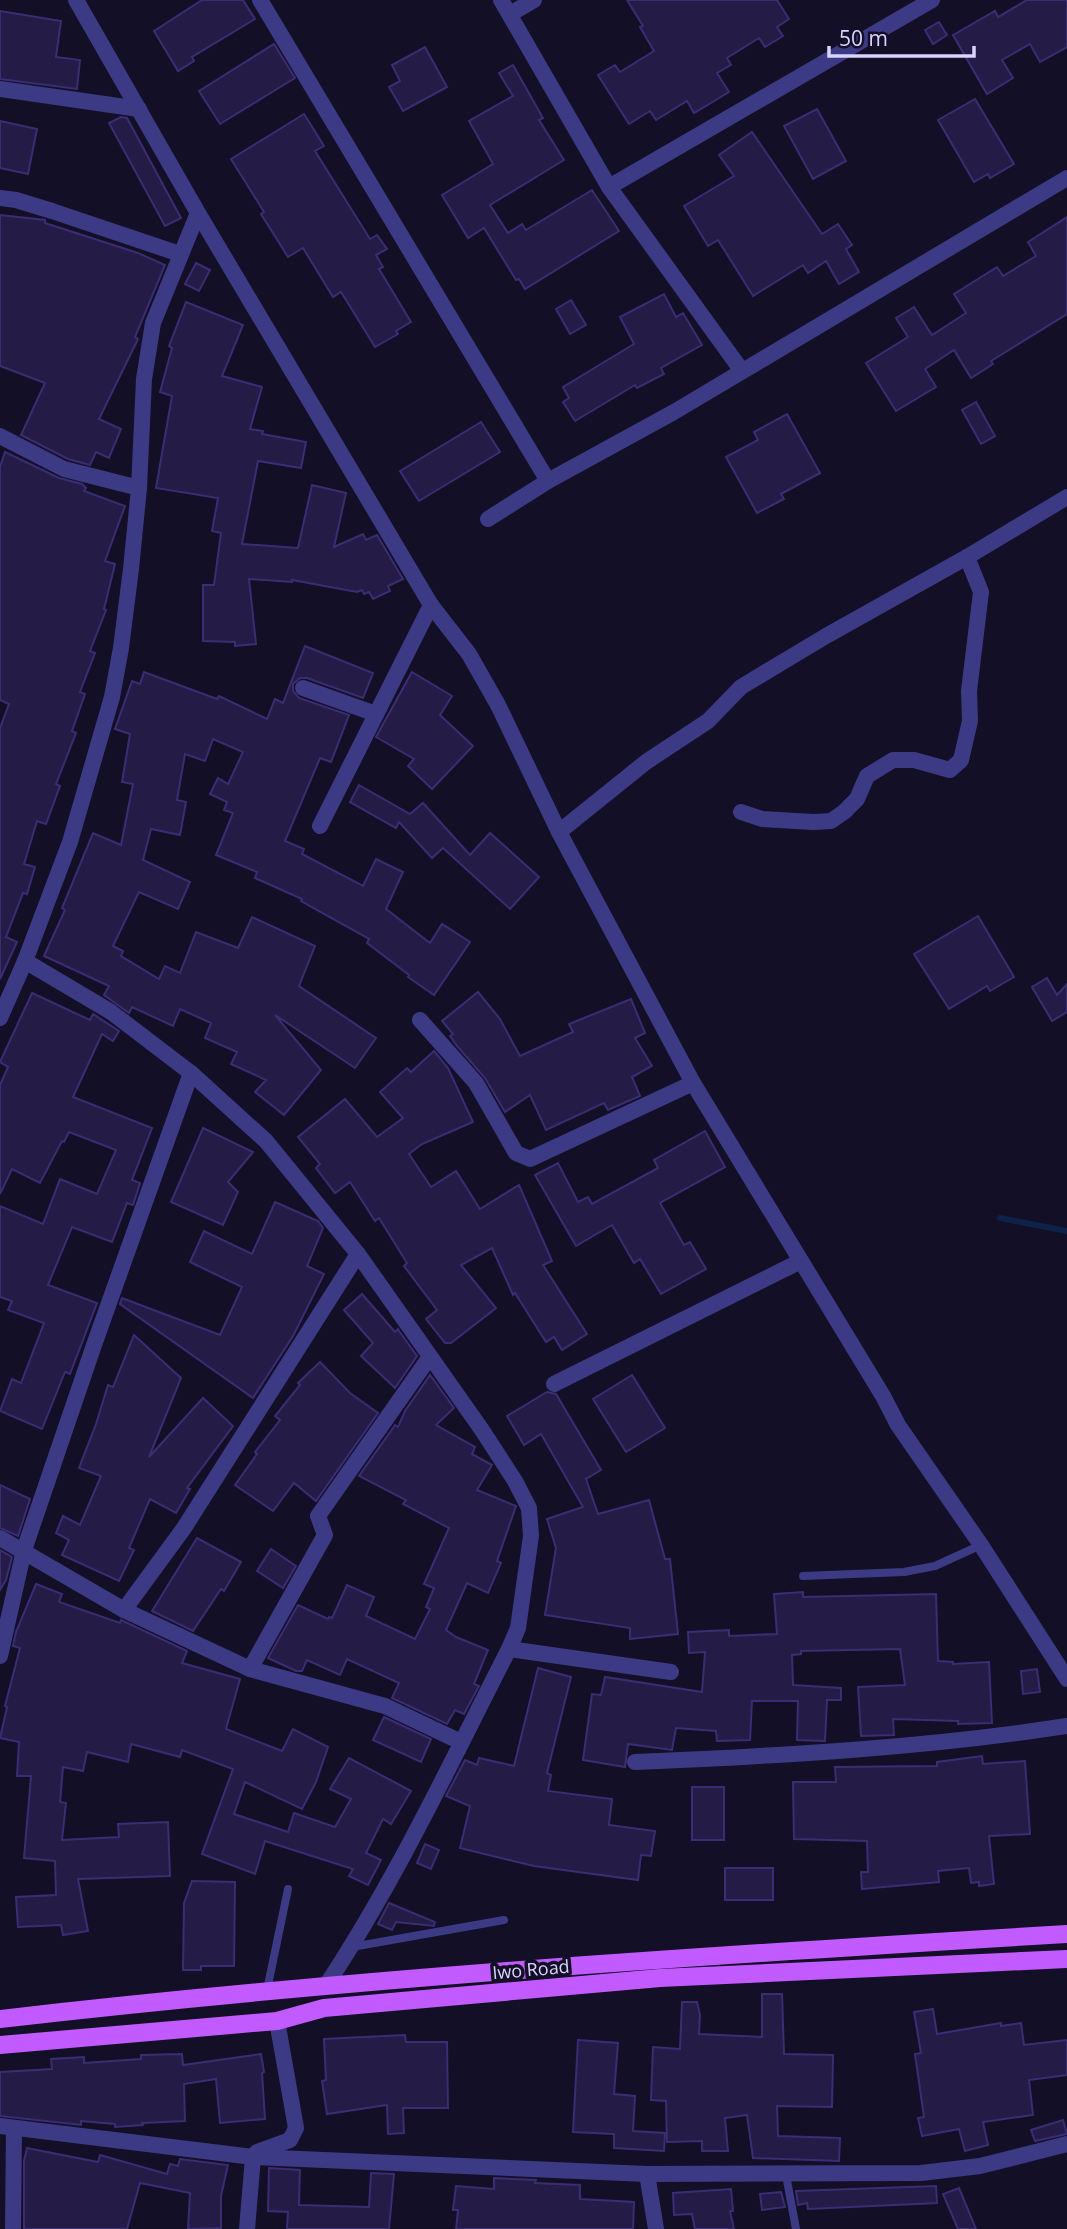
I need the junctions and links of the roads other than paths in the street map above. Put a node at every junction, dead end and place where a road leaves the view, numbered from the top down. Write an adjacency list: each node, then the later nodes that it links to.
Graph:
1 (76, 0): 8 (street)
2 (260, 0): 16 (street)
3 (501, 0): 6 (street)
4 (534, 0): 6 (street)
5 (932, 0): 10 (street)
6 (510, 14): 10 (street)
7 (0, 89): 8 (street)
8 (139, 109): 12 (street)
9 (1067, 178): 14 (street)
10 (609, 187): 14 (street)
11 (0, 198): 13 (street)
12 (198, 213): 13 (street); 21 (street)
13 (180, 254): 17 (street)
14 (742, 371): 16 (street)
15 (0, 436): 17 (street)
16 (548, 481): 19 (street)
17 (139, 488): 27 (street)
18 (1067, 497): 20 (street)
19 (488, 519)
20 (967, 557): 24 (street); 26 (street)
21 (432, 605): 23 (street); 26 (street)
22 (303, 688): 23 (street)
23 (376, 715): 25 (street)
24 (741, 812)
25 (320, 826)
26 (559, 832): 32 (street)
27 (25, 961): 28 (street); 31 (street)
28 (4, 999): 29 (street)
29 (0, 1018)
30 (420, 1020): 32 (street)
31 (191, 1073): 33 (street); 39 (street)
32 (693, 1083): 34 (street)
33 (358, 1254): 35 (street); 41 (street)
34 (801, 1261): 36 (street); 38 (street)
35 (429, 1358): 42 (street); 44 (street)
36 (554, 1384)
37 (0, 1538): 39 (street)
38 (981, 1545): 40 (lane); 46 (street)
39 (24, 1550): 41 (street); 43 (street)
40 (803, 1576)
41 (124, 1610): 44 (street)
42 (509, 1649): 45 (street); 48 (street)
43 (0, 1656)
44 (250, 1669): 48 (street)
45 (671, 1672)
46 (1067, 1679)
47 (1067, 1726): 49 (street)
48 (461, 1742): 53 (street)
49 (635, 1762)
50 (288, 1889): 58 (lane)
51 (504, 1920): 53 (lane)
52 (1067, 1934): 54 (main road, Iwo Road)
53 (352, 1947): 57 (street)
54 (655, 1959): 56 (main road); 57 (main road, Iwo Road)
55 (1067, 1959): 56 (main road, Iwo Road)
56 (660, 1978): 60 (main road, Iwo Road)
57 (327, 1984): 58 (main road, Iwo Road)
58 (267, 1990): 59 (main road, Iwo Road)
59 (0, 2019)
60 (276, 2021): 61 (main road, Iwo Road); 64 (street)
61 (0, 2045)
62 (7, 2127): 64 (street); 67 (street)
63 (1067, 2144): 66 (street)
64 (253, 2157): 65 (street); 68 (street)
65 (647, 2174): 66 (street); 69 (street)
66 (786, 2175): 70 (lane)
67 (13, 2229)
68 (247, 2229)
69 (656, 2229)
70 (796, 2229)

